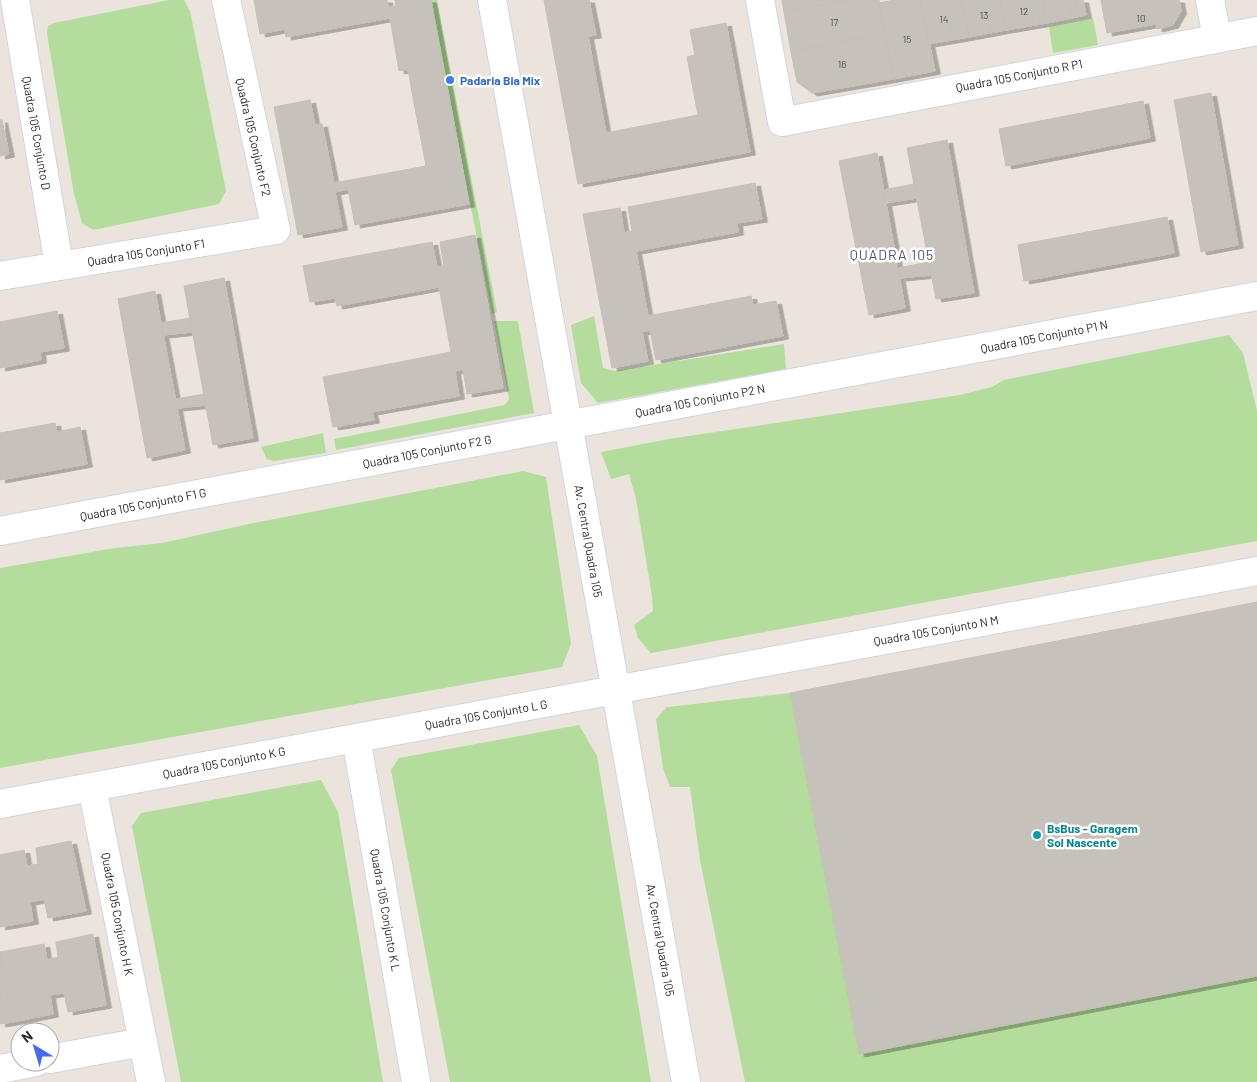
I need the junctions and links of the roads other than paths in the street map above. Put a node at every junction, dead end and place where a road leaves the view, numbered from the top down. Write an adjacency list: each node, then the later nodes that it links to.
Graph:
1 (15, 0): 9 (street, Quadra 105 Conjunto D)
2 (226, 0): 8 (street, Quadra 105 Conjunto F2)
3 (492, 0): 13 (street, Av. Central Quadra 105)
4 (760, 0): 7 (street, Quadra 105 Conjunto R P1)
5 (1210, 0): 7 (street)
6 (1257, 31): 7 (street, Quadra 105 Conjunto R P1)
7 (1217, 38)
8 (232, 238): 9 (street, Quadra 105 Conjunto F1)
9 (60, 265): 10 (street, Quadra 105 Conjunto F1)
10 (0, 276)
11 (1257, 296): 12 (street, Quadra 105 Conjunto P1 N)
12 (831, 376): 13 (street, Quadra 105 Conjunto P2 N)
13 (568, 425): 14 (street, Quadra 105 Conjunto F2 G); 17 (street, Av. Central Quadra 105)
14 (286, 477): 15 (street, Quadra 105 Conjunto F1 G)
15 (0, 530)
16 (1257, 571): 17 (street, Quadra 105 Conjunto N M)
17 (616, 690): 18 (street, Quadra 105 Conjunto L G); 25 (street, Av. Central Quadra 105)
18 (356, 738): 19 (street, Quadra 105 Conjunto K G); 24 (street, Quadra 105 Conjunto K L)
19 (92, 787): 20 (street, Quadra 105 Conjunto K G); 21 (street, Quadra 105 Conjunto H K)
20 (0, 804)
21 (143, 1042): 22 (street); 23 (street, Quadra 105 Conjunto H K)
22 (60, 1058)
23 (151, 1082)
24 (416, 1082)
25 (686, 1082)

